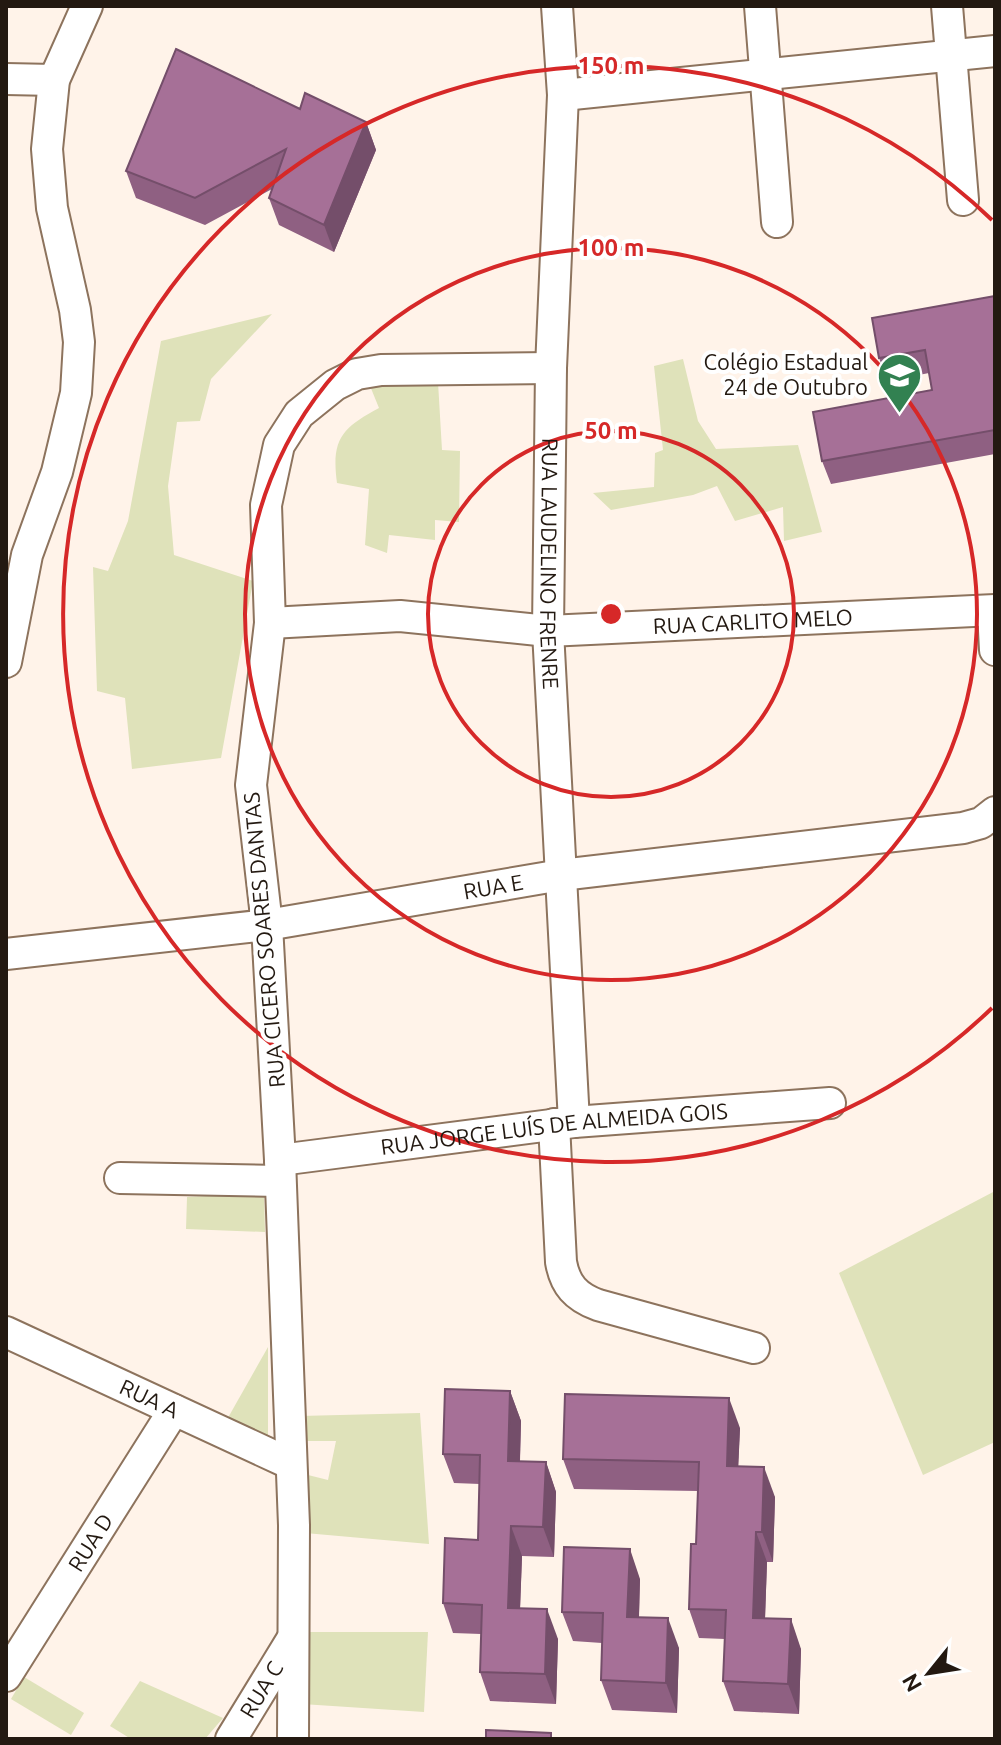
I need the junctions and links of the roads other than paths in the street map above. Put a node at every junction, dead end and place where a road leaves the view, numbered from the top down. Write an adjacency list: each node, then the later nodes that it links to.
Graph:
1 (87, 6): 9 (street)
2 (557, 6): 10 (street, RUA LAUDELINO FRENRE)
3 (760, 6): 7 (street)
4 (947, 6): 6 (street)
5 (995, 51): 6 (street)
6 (952, 55): 7 (street); 11 (street)
7 (768, 75): 10 (street); 12 (street)
8 (6, 79): 9 (street)
9 (54, 80): 14 (street)
10 (563, 95): 13 (street, RUA LAUDELINO FRENRE)
11 (963, 200)
12 (777, 222)
13 (551, 368): 16 (street, RUA CICERO SOARES DANTAS); 17 (street, RUA LAUDELINO FRENRE)
14 (17, 550): 19 (street)
15 (994, 611): 17 (street, RUA CARLITO MELO); 18 (street)
16 (270, 623): 17 (street, RUA CARLITO MELO); 22 (street, RUA CICERO SOARES DANTAS)
17 (548, 631): 21 (street, RUA LAUDELINO FRENRE)
18 (995, 650)
19 (6, 662)
20 (988, 818): 21 (street, RUA E)
21 (561, 875): 22 (street, RUA E); 25 (street, RUA LAUDELINO FRENRE)
22 (267, 925): 23 (street, RUA E); 26 (street, RUA CICERO SOARES DANTAS)
23 (6, 954)
24 (830, 1103): 25 (street, RUA JORGE LUÍS DE ALMEIDA GOIS)
25 (564, 1123): 26 (street, RUA JORGE LUÍS DE ALMEIDA GOIS); 29 (street, RUA LAUDELINO FRENRE)
26 (279, 1171): 27 (street, RUA JORGE LUÍS DE ALMEIDA GOIS); 31 (street, RUA CICERO SOARES DANTAS)
27 (120, 1178)
28 (6, 1332): 30 (street, RUA A)
29 (754, 1348)
30 (174, 1410): 31 (street, RUA A); 33 (street, RUA D)
31 (291, 1464): 32 (street, RUA CICERO SOARES DANTAS)
32 (291, 1641): 34 (street, RUA C); 35 (street, RUA CICERO SOARES DANTAS)
33 (6, 1676)
34 (231, 1739)
35 (293, 1739)

